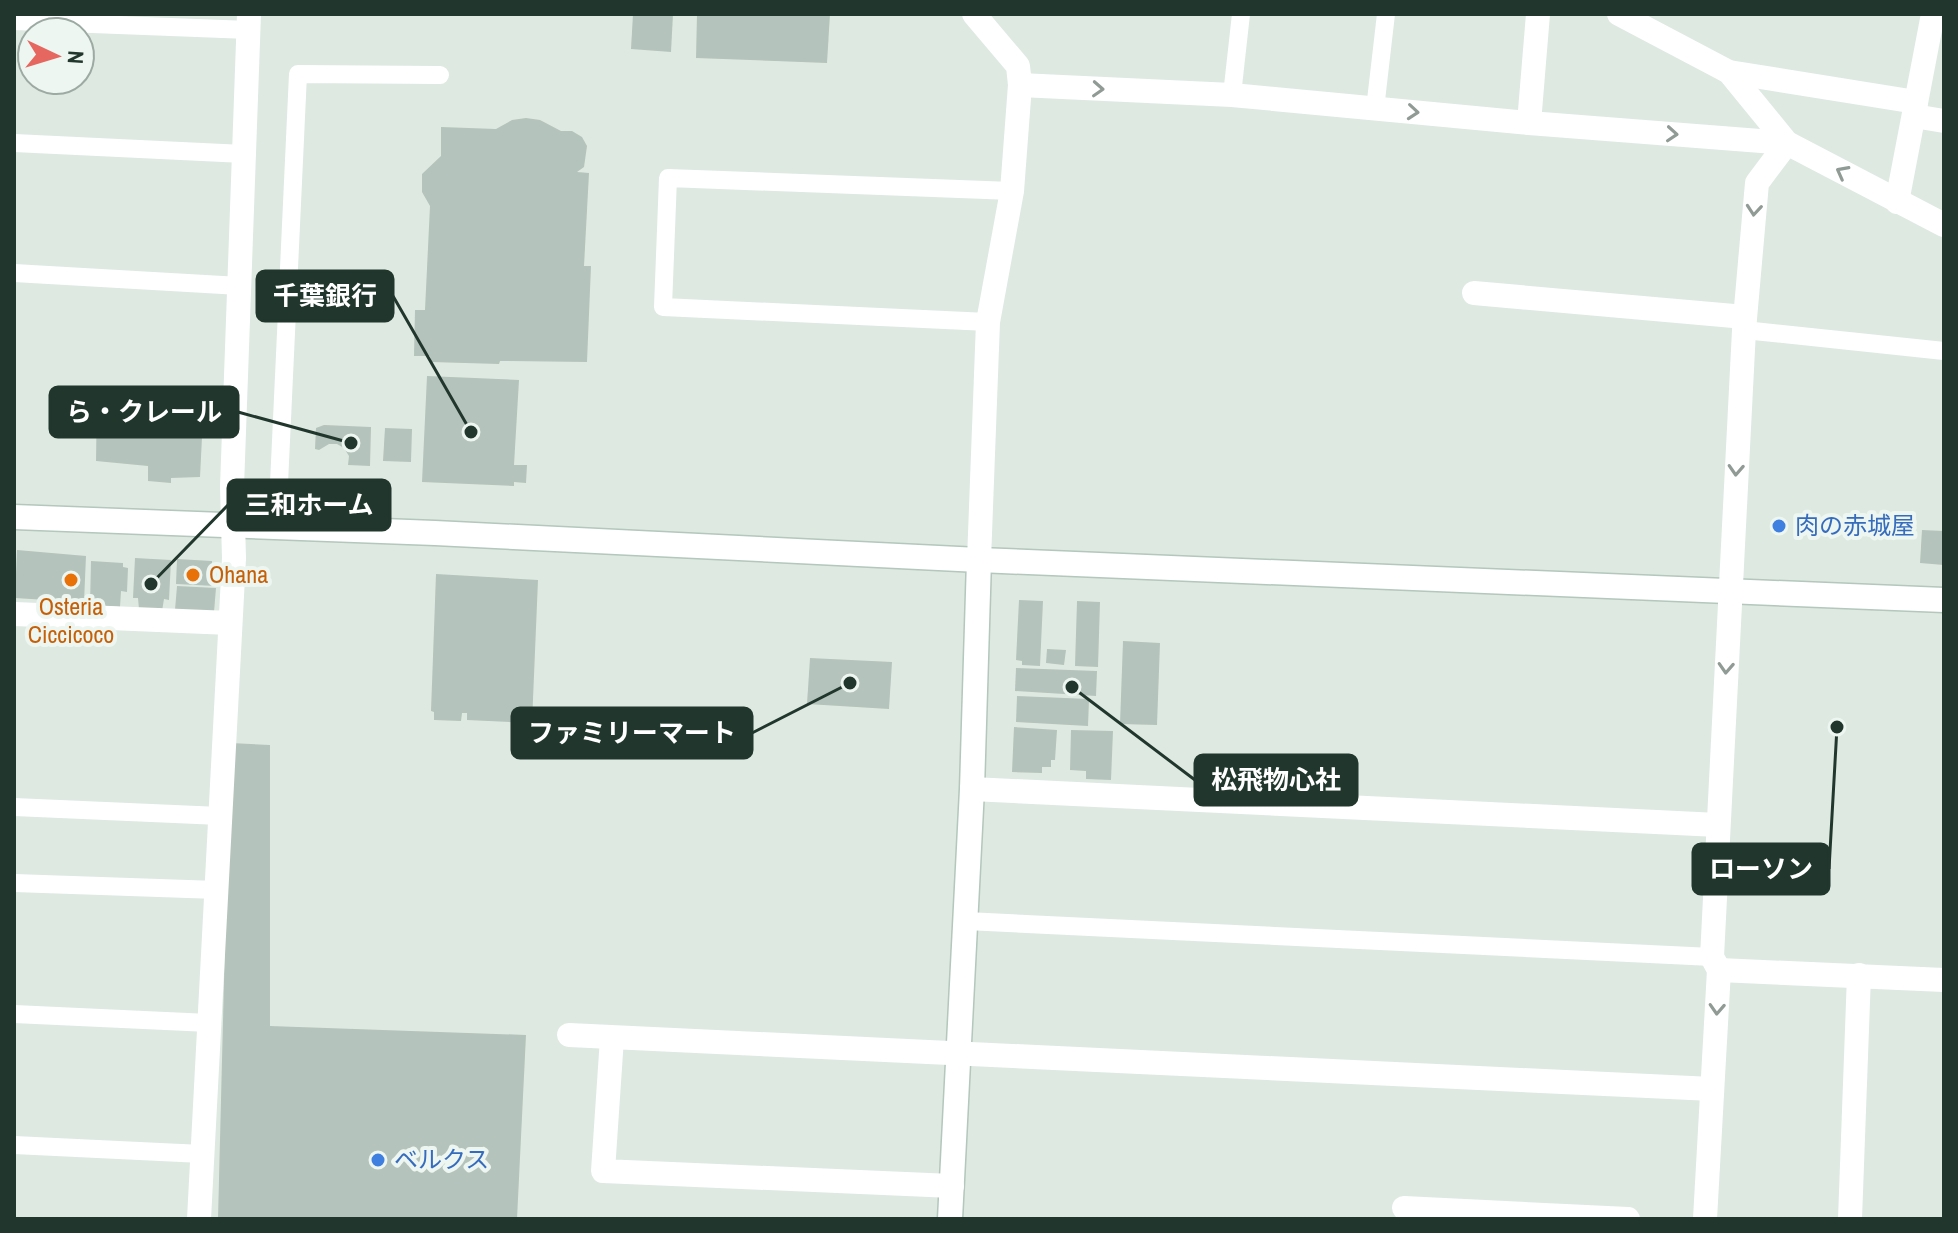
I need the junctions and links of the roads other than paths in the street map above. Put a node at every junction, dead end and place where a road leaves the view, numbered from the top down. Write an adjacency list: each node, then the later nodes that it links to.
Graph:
1 (974, 14): 11 (street)
2 (1241, 14): 12 (lane)
3 (1386, 14): 13 (lane)
4 (1538, 14): 16 (street)
5 (1619, 14): 9 (street)
6 (1933, 14): 14 (street)
7 (14, 21): 8 (lane)
8 (249, 22): 19 (street)
9 (1729, 72): 14 (street); 18 (street)
10 (440, 75): 31 (lane)
11 (1020, 85): 12 (street, one-way to 12); 20 (street)
12 (1232, 95): 13 (street)
13 (1375, 109): 16 (street, one-way to 16)
14 (1915, 109): 15 (street); 21 (street)
15 (1944, 121)
16 (1529, 123): 18 (street, one-way to 18)
17 (14, 143): 19 (lane)
18 (1787, 143): 21 (street, one-way to 18); 27 (street, one-way to 27)
19 (244, 154): 24 (street)
20 (1012, 191): 26 (street); 26 (lane)
21 (1897, 202): 22 (street)
22 (1944, 225)
23 (14, 273): 24 (lane)
24 (240, 286): 30 (street)
25 (1474, 293): 27 (street)
26 (988, 322): 32 (street)
27 (1744, 323): 28 (lane); 33 (street, one-way to 33)
28 (1944, 351)
29 (14, 517): 30 (street)
30 (233, 526): 31 (street); 36 (street)
31 (277, 527): 32 (street)
32 (979, 560): 33 (street); 37 (street)
33 (1730, 590): 34 (street); 40 (street, one-way to 40)
34 (1944, 600)
35 (14, 614): 36 (street)
36 (230, 623): 39 (street)
37 (972, 789): 40 (street); 43 (street)
38 (14, 807): 39 (lane)
39 (220, 816): 42 (street)
40 (1718, 825): 44 (street)
41 (14, 883): 42 (lane)
42 (217, 890): 48 (street)
43 (966, 921): 44 (lane); 51 (street)
44 (1715, 964): 45 (street); 52 (street, one-way to 52)
45 (1859, 975): 46 (street); 61 (street)
46 (1944, 980)
47 (14, 1014): 48 (lane)
48 (209, 1023): 54 (street)
49 (569, 1035): 50 (street)
50 (612, 1038): 51 (street); 55 (street)
51 (959, 1054): 52 (street); 55 (street)
52 (1712, 1089): 60 (street)
53 (14, 1145): 54 (lane)
54 (202, 1154): 57 (street)
55 (952, 1186): 58 (street)
56 (1404, 1208): 59 (street)
57 (199, 1219)
58 (950, 1219)
59 (1628, 1219)
60 (1705, 1219)
61 (1850, 1219)

